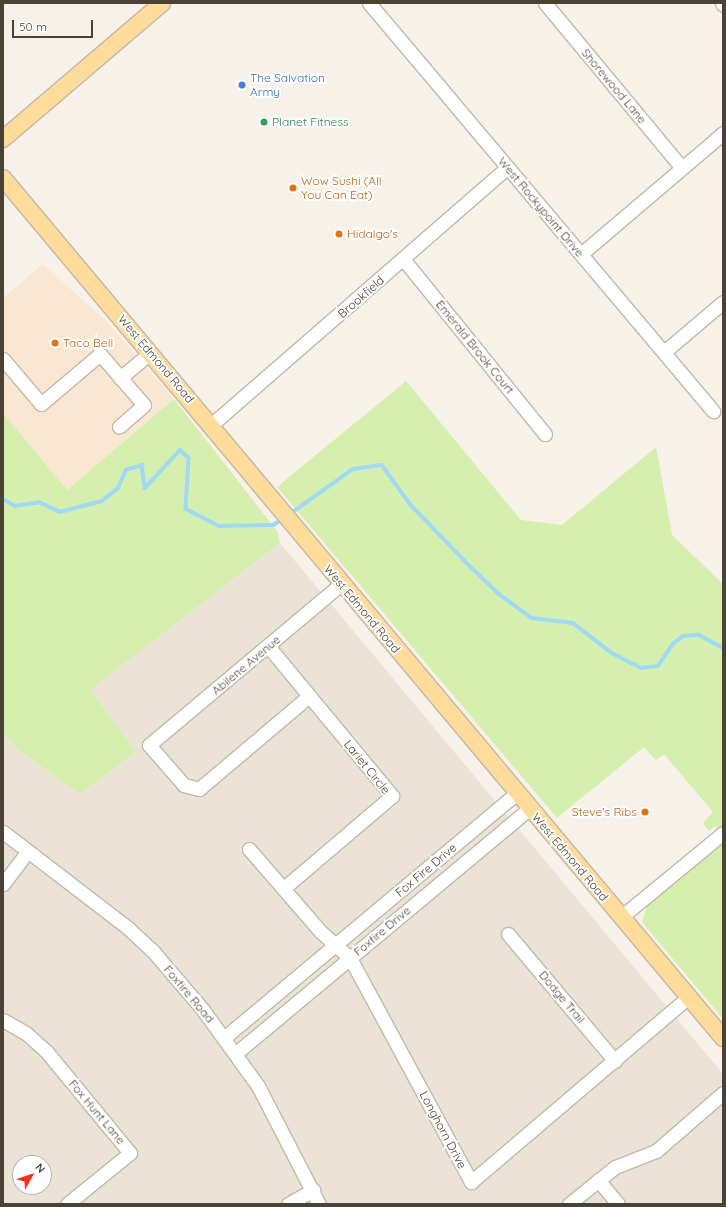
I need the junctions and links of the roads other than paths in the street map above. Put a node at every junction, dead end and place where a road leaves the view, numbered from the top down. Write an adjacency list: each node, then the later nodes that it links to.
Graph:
1 (162, 3): 5 (main road)
2 (369, 3): 6 (street, West Rockypoint Drive)
3 (545, 3): 7 (street, Shorewood Lane)
4 (723, 133): 7 (street)
5 (3, 139)
6 (508, 167): 9 (street, West Rockypoint Drive); 10 (street, Brookfield)
7 (682, 168): 9 (street)
8 (3, 178): 13 (main road, West Edmond Road)
9 (581, 254): 12 (street, West Rockypoint Drive)
10 (404, 260): 17 (street, Brookfield); 19 (street, Emerald Brook Court)
11 (723, 302): 12 (street)
12 (664, 352): 16 (street, West Rockypoint Drive)
13 (150, 353): 15 (street); 17 (main road, West Edmond Road)
14 (3, 359): 15 (street)
15 (120, 378): 18 (street)
16 (713, 411)
17 (211, 425): 20 (main road, West Edmond Road)
18 (119, 427)
19 (545, 434)
20 (341, 584): 21 (street, Abilene Avenue); 23 (main road, West Edmond Road)
21 (268, 646): 22 (street, Lariet Circle); 22 (street, Abilene Avenue)
22 (309, 696): 30 (street, Lariet Circle)
23 (516, 794): 24 (main road, West Edmond Road); 33 (street, Fox Fire Drive)
24 (529, 809): 31 (main road, West Edmond Road); 34 (street, Foxfire Drive)
25 (3, 832): 28 (street, Foxfire Road)
26 (723, 833): 31 (street)
27 (250, 849): 30 (street, Longhorn Drive)
28 (28, 851): 29 (street); 37 (street, Foxfire Road)
29 (3, 884)
30 (284, 888): 33 (street, Longhorn Drive)
31 (621, 918): 35 (main road, West Edmond Road)
32 (508, 934): 40 (street, Dodge Trail)
33 (336, 945): 34 (street, Longhorn Drive); 37 (street, Foxfire Drive)
34 (350, 958): 39 (street, Foxfire Drive); 40 (street, Longhorn Drive)
35 (688, 997): 38 (main road, West Edmond Road); 40 (street, Longhorn Drive)
36 (3, 1020): 44 (street, Fox Hunt Lane)
37 (225, 1037): 39 (street, Foxfire Road)
38 (723, 1038)
39 (236, 1053): 43 (street, Foxfire Road)
40 (615, 1061)
41 (723, 1093): 42 (street)
42 (598, 1180): 47 (street); 48 (street)
43 (312, 1190): 45 (street); 46 (street, Foxfire Road)
44 (68, 1204)
45 (288, 1204)
46 (319, 1204)
47 (569, 1204)
48 (618, 1204)

